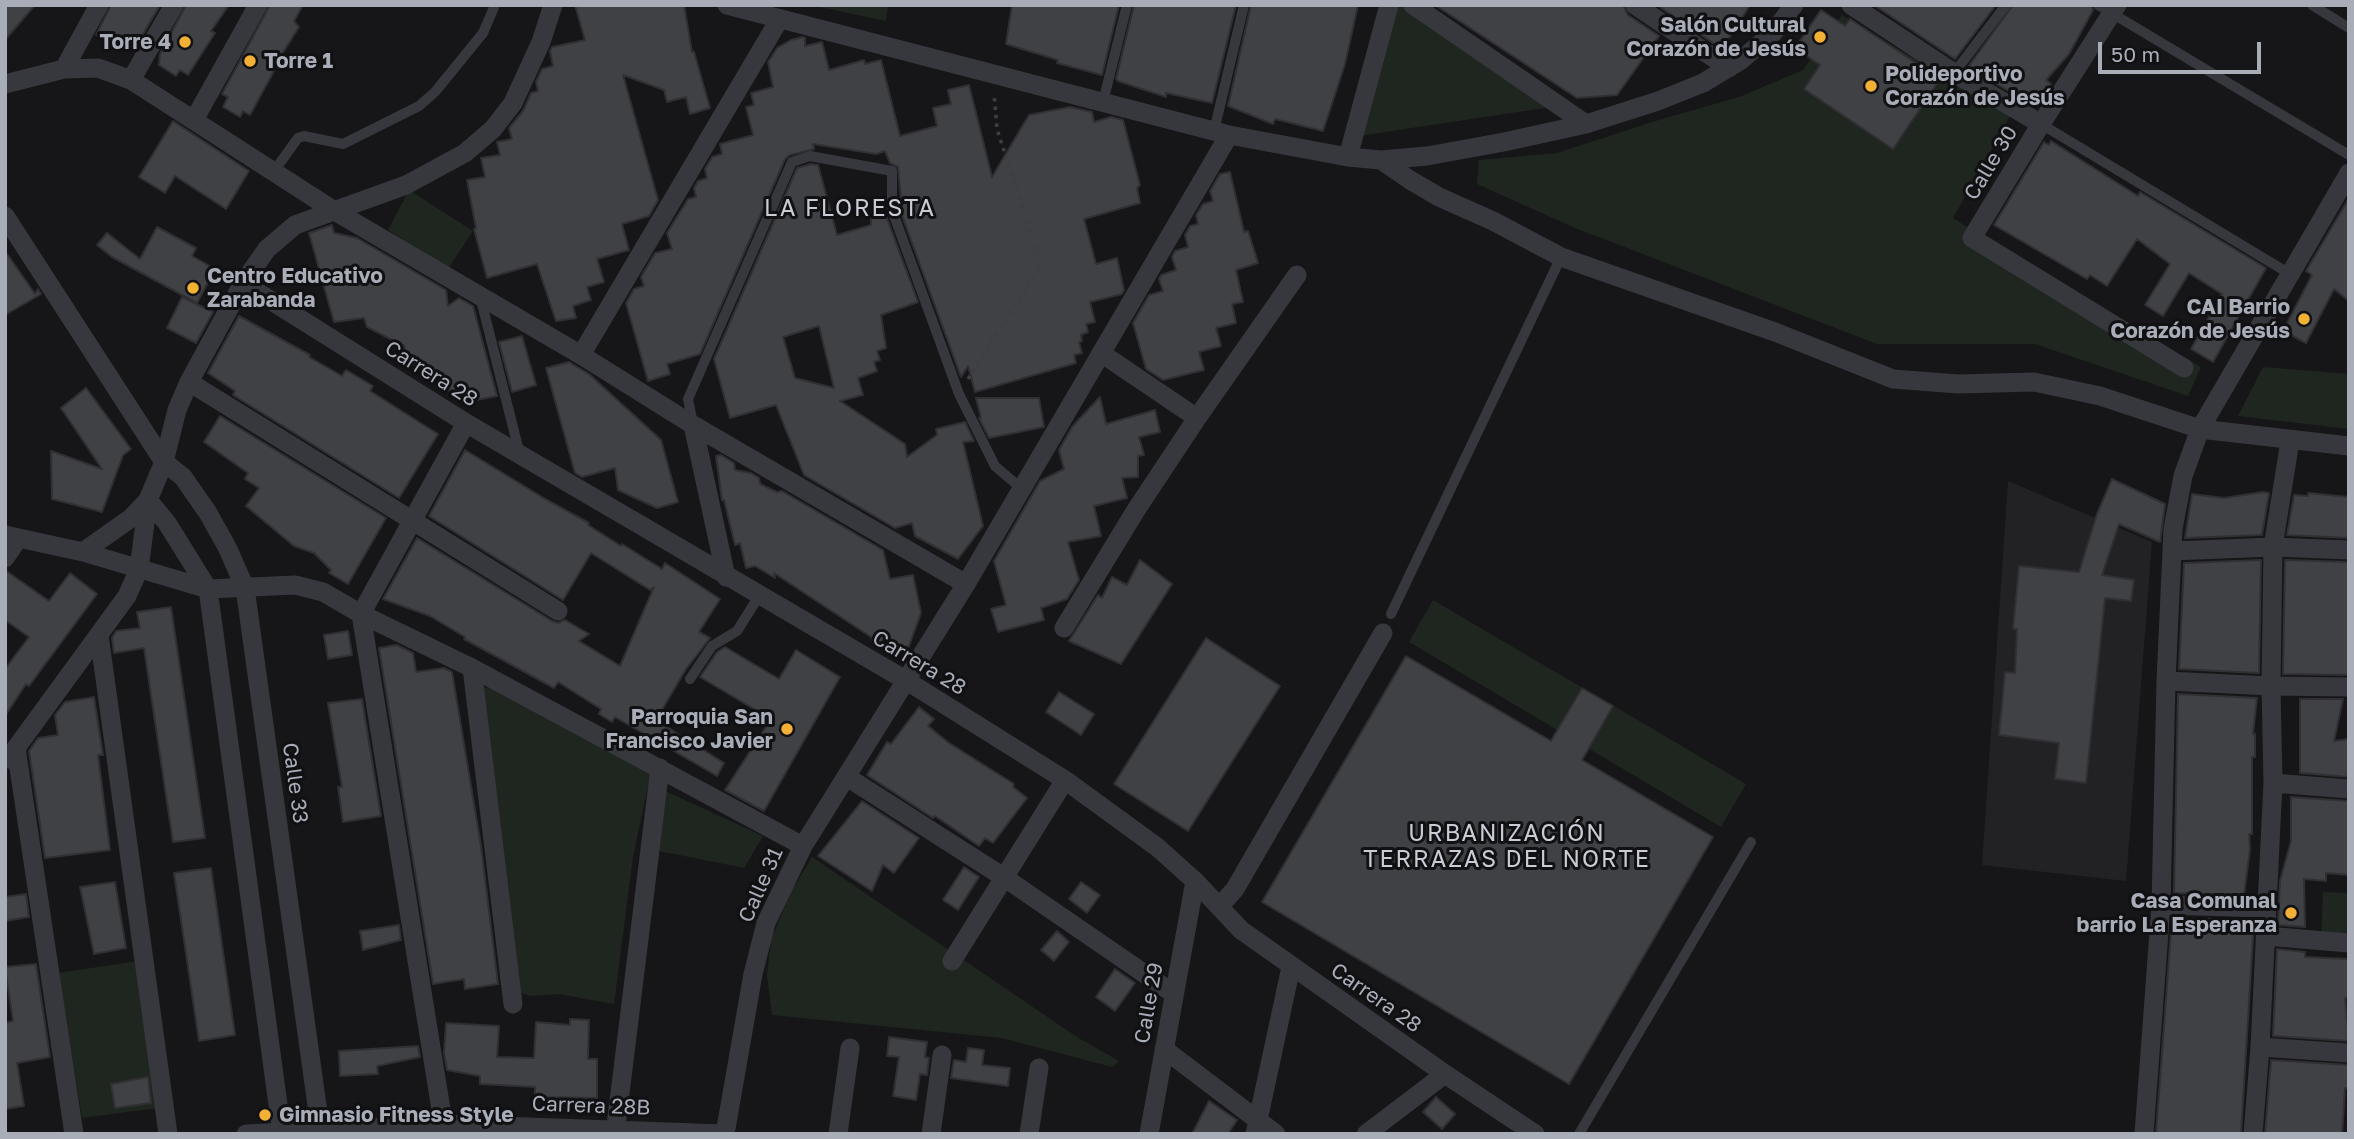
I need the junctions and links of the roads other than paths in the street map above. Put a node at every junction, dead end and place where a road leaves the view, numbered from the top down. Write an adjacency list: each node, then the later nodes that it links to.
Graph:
1 (99, 5): 20 (street)
2 (174, 5): 22 (street)
3 (258, 5): 25 (street)
4 (495, 5): 32 (lane)
5 (553, 5): 34 (street)
6 (727, 5): 17 (street)
7 (1127, 5): 24 (lane)
8 (1244, 5): 28 (lane)
9 (1389, 5): 30 (street)
10 (1413, 5): 26 (street)
11 (1634, 5): 19 (street)
12 (1794, 5): 19 (street)
13 (1851, 5): 21 (street)
14 (2006, 5): 21 (lane)
15 (2312, 5): 18 (lane)
16 (2109, 8): 27 (street, Calle 30); 29 (lane)
17 (779, 20): 24 (street); 42 (street)
18 (2349, 28)
19 (1729, 68): 26 (street)
20 (64, 69): 22 (street); 23 (street)
21 (1954, 73): 27 (street)
22 (131, 79): 25 (street)
23 (5, 84)
24 (1104, 102): 28 (street)
25 (194, 120): 32 (street)
26 (1586, 124): 31 (street)
27 (2041, 124): 37 (lane); 43 (street, Calle 30)
28 (1221, 133): 30 (street); 41 (street, Calle 31)
29 (2349, 155)
30 (1348, 157): 31 (street)
31 (1381, 160): 36 (street)
32 (274, 172): 34 (street)
33 (2349, 173): 37 (street)
34 (333, 210): 39 (street); 40 (street)
35 (5, 216): 52 (street, Calle 33)
36 (1561, 257): 48 (street); 70 (lane)
37 (2290, 274): 48 (street)
38 (1297, 275): 45 (street)
39 (243, 283): 44 (street); 46 (street, Carrera 28)
40 (480, 295): 42 (street); 51 (lane)
41 (1101, 353): 45 (street); 53 (street, Calle 31)
42 (581, 355): 47 (street)
43 (2184, 368)
44 (189, 382): 52 (street); 55 (street)
45 (1196, 418): 71 (street)
46 (466, 423): 51 (street, Carrera 28); 55 (street)
47 (693, 425): 53 (lane); 63 (street); 64 (street)
48 (2200, 429): 49 (street); 59 (street)
49 (2290, 440): 50 (street); 57 (street)
50 (2349, 446)
51 (520, 455): 63 (street, Carrera 28)
52 (164, 462): 54 (street); 65 (street, Calle 33)
53 (1022, 489): 64 (street, Calle 31)
54 (148, 500): 60 (street); 62 (street); 66 (street)
55 (412, 521): 68 (street); 69 (street)
56 (12, 537): 60 (street); 61 (street)
57 (2273, 547): 58 (street); 59 (street); 78 (street)
58 (2349, 550)
59 (2172, 551): 77 (street)
60 (83, 552): 62 (street)
61 (5, 558)
62 (139, 569): 66 (street); 73 (street)
63 (726, 577): 67 (street, Carrera 28)
64 (966, 584): 76 (street, Calle 31)
65 (244, 588): 66 (street); 69 (street); 108 (street, Calle 33)
66 (208, 589): 109 (street)
67 (759, 596): 75 (lane); 76 (street, Carrera 28)
68 (558, 611)
69 (361, 614): 74 (street); 107 (street)
70 (1391, 614)
71 (1063, 628)
72 (1383, 633): 91 (street)
73 (99, 635): 80 (street); 112 (street)
74 (472, 668): 81 (street); 98 (street)
75 (690, 680)
76 (907, 681): 82 (street, Calle 31); 83 (street, Carrera 28)
77 (2166, 681): 78 (street); 90 (street)
78 (2271, 686): 79 (street); 84 (street)
79 (2349, 687)
80 (11, 755): 111 (street)
81 (660, 768): 87 (street); 110 (street)
82 (847, 777): 87 (street, Calle 31); 88 (street)
83 (1065, 780): 88 (street); 89 (street, Carrera 28)
84 (2273, 783): 85 (street); 92 (street)
85 (2349, 789)
86 (1751, 842): 122 (lane)
87 (803, 846): 114 (street, Calle 31)
88 (1005, 877): 95 (street); 97 (street)
89 (1195, 881): 91 (street, Carrera 28); 97 (street, Calle 29)
90 (2161, 905): 92 (street); 123 (street)
91 (1219, 906): 96 (street, Carrera 28)
92 (2267, 908): 93 (street)
93 (2266, 936): 94 (street); 99 (street)
94 (2349, 943)
95 (953, 961)
96 (1291, 967): 105 (street, Carrera 28); 106 (street)
97 (1174, 994): 101 (street, Calle 29)
98 (513, 1004)
99 (2260, 1047): 102 (street); 124 (street)
100 (850, 1048): 115 (street)
101 (1164, 1049): 106 (street); 118 (street, Calle 29)
102 (2349, 1052)
103 (942, 1055): 116 (street)
104 (1039, 1068): 117 (street)
105 (1445, 1074): 120 (street); 121 (street, Carrera 28)
106 (1256, 1126): 119 (street)
107 (444, 1129): 108 (street, Carrera 28B); 110 (street, Carrera 28B)
108 (321, 1131): 109 (street, Carrera 28B)
109 (281, 1132): 113 (street, Carrera 28B)
110 (615, 1132): 114 (street, Carrera 28B)
111 (74, 1134)
112 (168, 1134)
113 (246, 1134)
114 (724, 1134)
115 (838, 1134)
116 (931, 1134)
117 (1029, 1134)
118 (1149, 1134)
119 (1276, 1134)
120 (1366, 1134)
121 (1535, 1134)
122 (1579, 1134)
123 (2144, 1134)
124 (2253, 1134)

